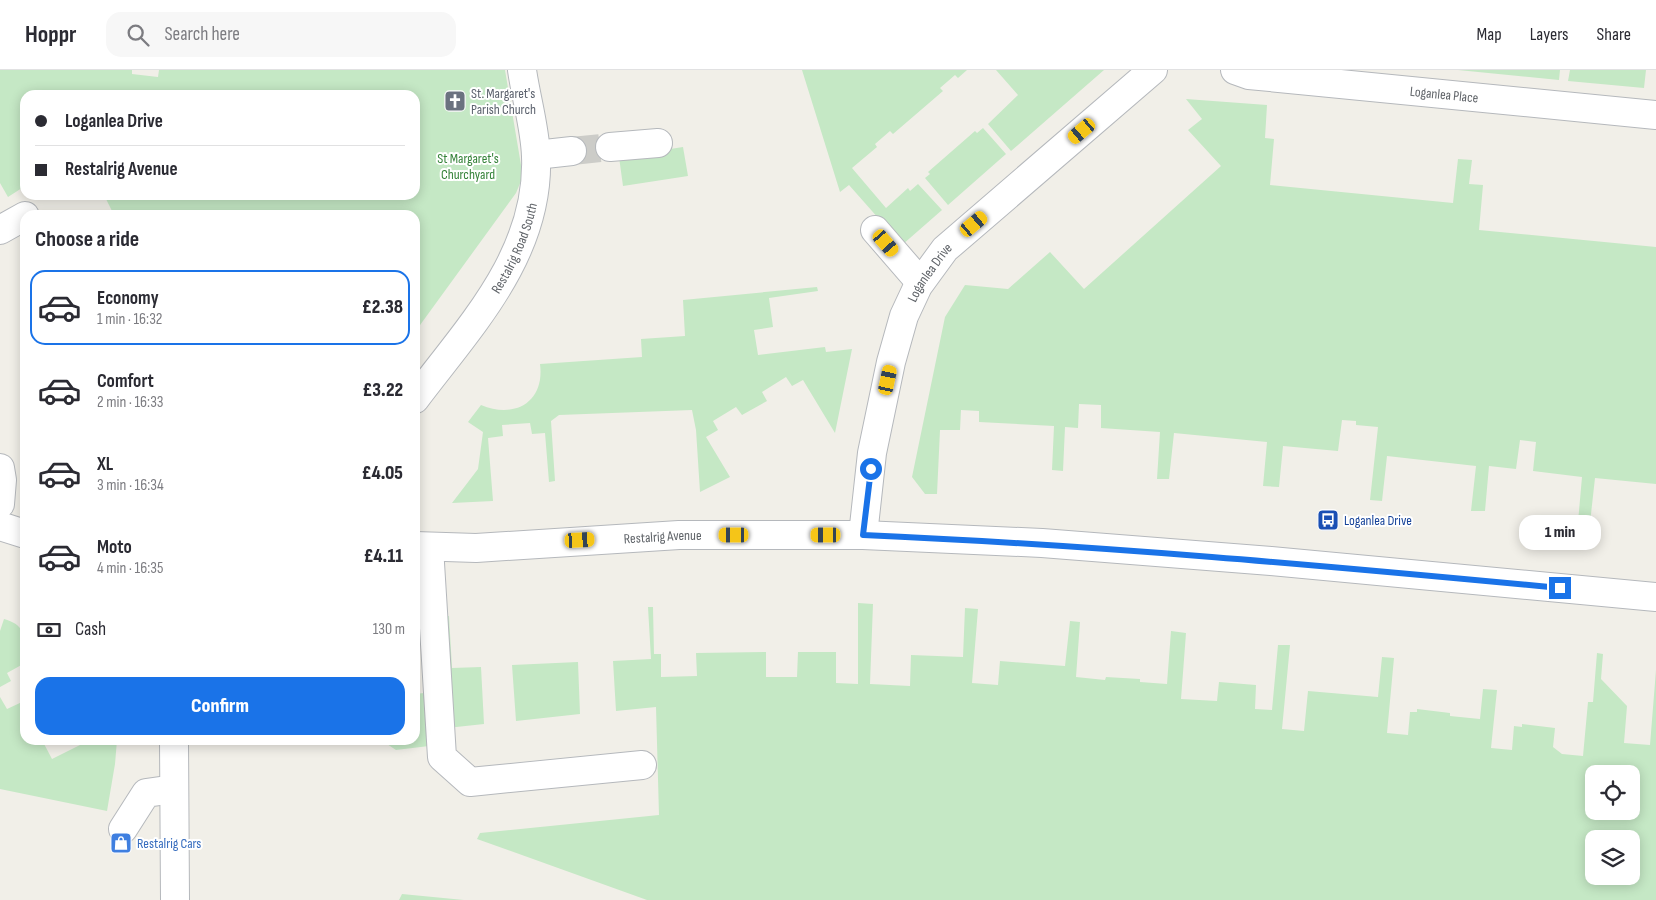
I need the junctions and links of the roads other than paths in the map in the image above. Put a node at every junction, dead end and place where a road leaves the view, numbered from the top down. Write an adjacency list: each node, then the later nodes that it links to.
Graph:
1 (522, 70): 8 (street, Restalrig Road South)
2 (1153, 70): 12 (street, Loganlea Drive)
3 (1235, 70): 4 (street, Loganlea Place)
4 (1656, 115)
5 (658, 143): 6 (street)
6 (610, 148)
7 (572, 151): 8 (street)
8 (536, 155): 13 (street, Restalrig Road South)
9 (20, 219): 10 (street)
10 (0, 230)
11 (875, 230): 12 (street)
12 (920, 282): 18 (street, Loganlea Drive)
13 (420, 392)
14 (0, 468): 15 (street)
15 (0, 504)
16 (0, 526): 17 (street)
17 (20, 532)
18 (863, 535): 19 (street, Restalrig Avenue); 20 (street, Restalrig Avenue)
19 (422, 554): 22 (street)
20 (1656, 597)
21 (174, 745): 23 (street)
22 (642, 765)
23 (174, 789): 24 (street); 25 (street)
24 (124, 829)
25 (175, 900)

